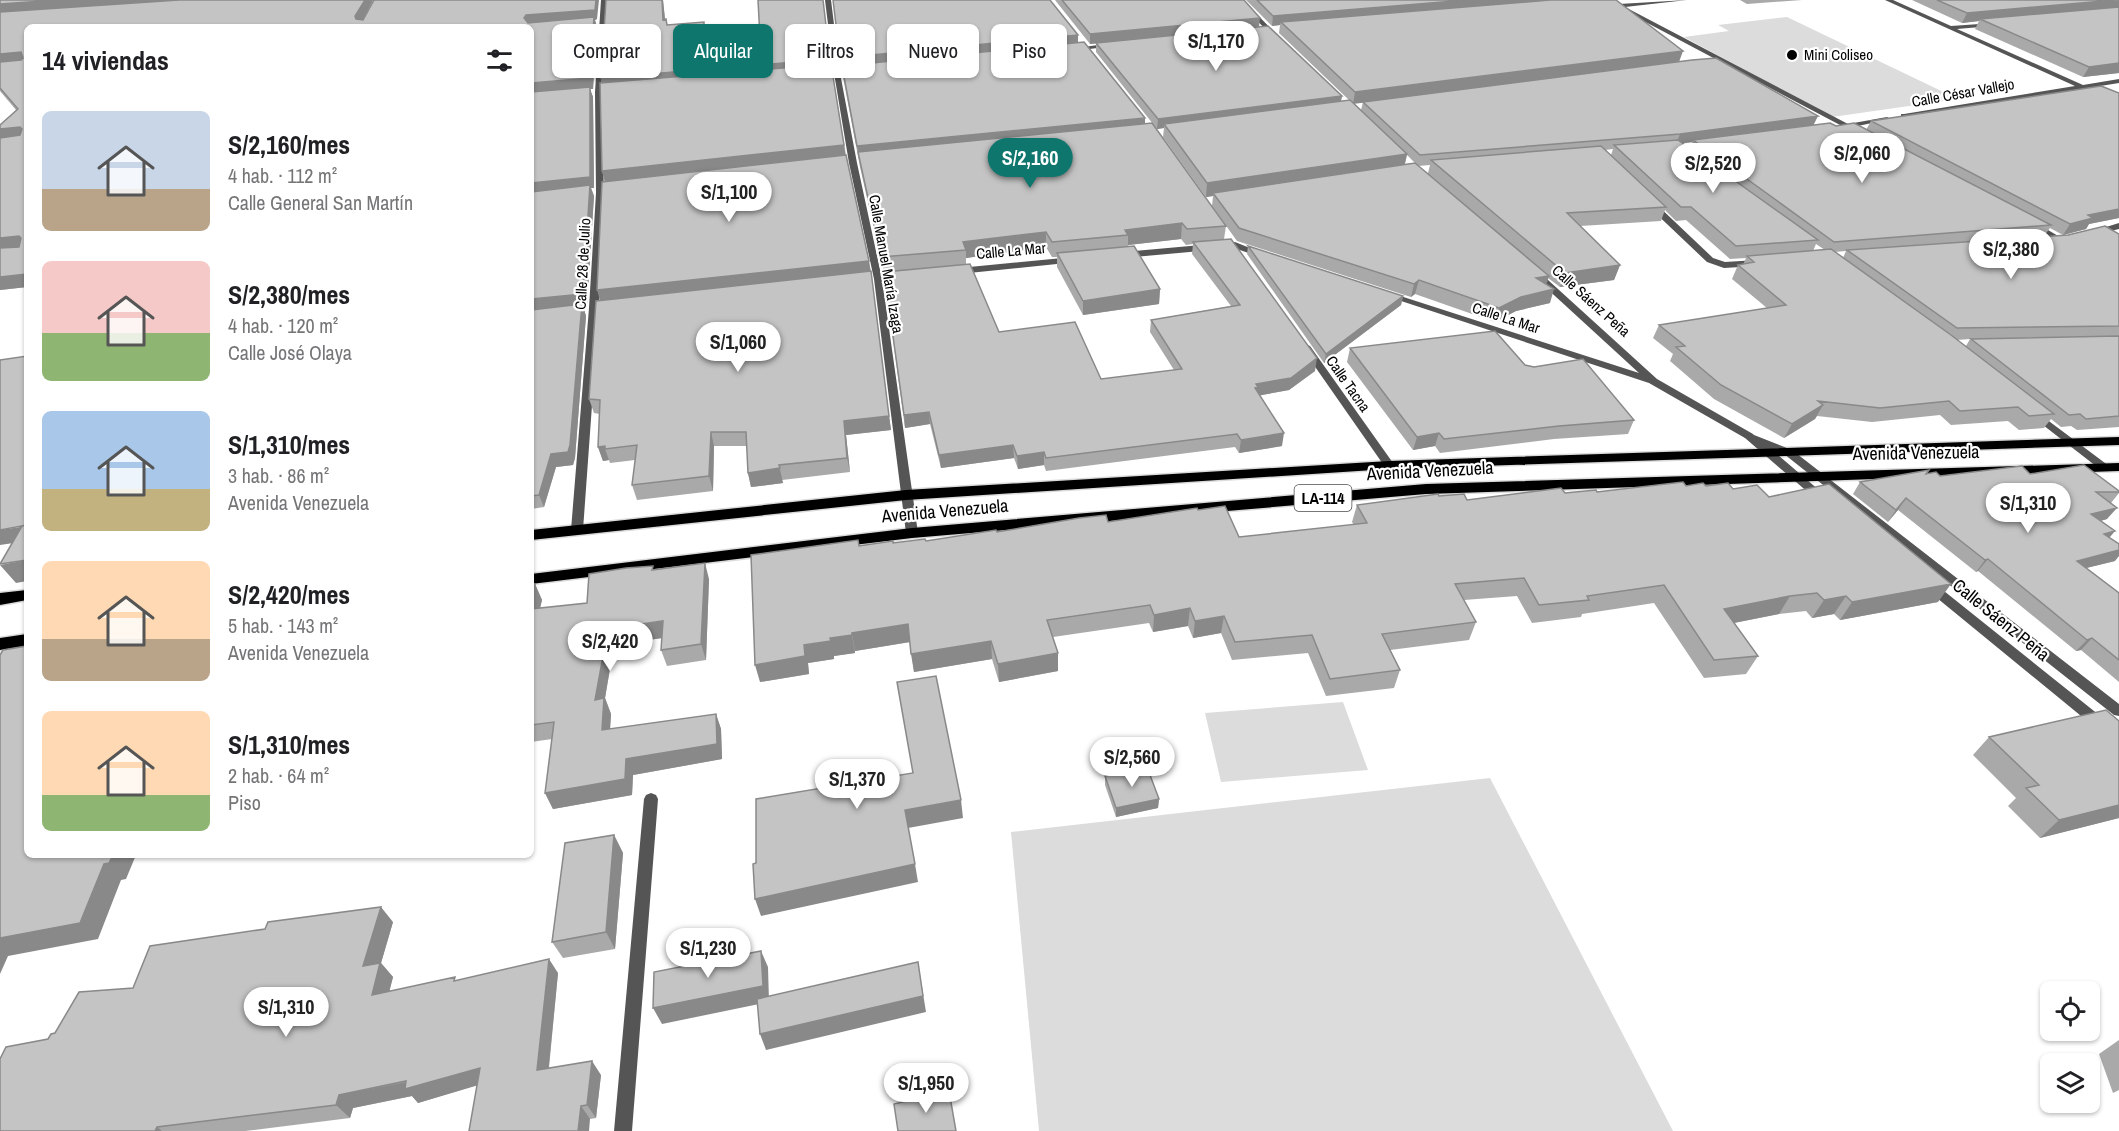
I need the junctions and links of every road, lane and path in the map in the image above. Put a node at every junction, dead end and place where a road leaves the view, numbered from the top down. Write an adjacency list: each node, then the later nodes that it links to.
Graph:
1 (604, 0): 10 (street, Calle 28 de Julio)
2 (828, 0): 12 (street, Calle Manuel María Izaga)
3 (1240, 0): 15 (street)
4 (1607, 0): 8 (street)
5 (1684, 0): 8 (street)
6 (1888, 0): 13 (street)
7 (1596, 4): 8 (street)
8 (1618, 6): 23 (street)
9 (594, 22): 10 (street)
10 (604, 22): 29 (street, Calle 28 de Julio)
11 (2000, 23): 13 (street)
12 (831, 24)
13 (1952, 27): 27 (street)
14 (1280, 29): 15 (street)
15 (1269, 30): 16 (street); 19 (street)
16 (1257, 31)
17 (1080, 40): 20 (street)
18 (1120, 45): 20 (street)
19 (1285, 46)
20 (1086, 48): 21 (street); 22 (street)
21 (1067, 50)
22 (1093, 57)
23 (1722, 61): 24 (street); 32 (street)
24 (1710, 62)
25 (838, 78): 36 (street, Calle Manuel María Izaga)
26 (2119, 81): 27 (street, Calle César Vallejo)
27 (2080, 86): 31 (street); 32 (street, Calle César Vallejo)
28 (610, 91): 29 (street)
29 (598, 92): 30 (street); 39 (street, Calle 28 de Julio)
30 (587, 93)
31 (2100, 94)
32 (1846, 126): 33 (street, Calle César Vallejo); 34 (street)
33 (1835, 128)
34 (1857, 132)
35 (865, 162): 36 (street)
36 (853, 163): 37 (street); 58 (street, Calle Manuel María Izaga)
37 (842, 164)
38 (612, 191): 39 (street)
39 (600, 192): 40 (street); 62 (street, Calle 28 de Julio)
40 (589, 194)
41 (1647, 201): 54 (street)
42 (2020, 218): 47 (street)
43 (2119, 226): 44 (street)
44 (2084, 234)
45 (1228, 237): 49 (street)
46 (2072, 237): 47 (street)
47 (2061, 240): 48 (street)
48 (2038, 242)
49 (1234, 245): 50 (street); 51 (street); 52 (street)
50 (1241, 255)
51 (1111, 256)
52 (1268, 256)
53 (1088, 259): 56 (street, Calle La Mar)
54 (1769, 262)
55 (1528, 267): 65 (street, Calle Sáenz Peña)
56 (948, 272)
57 (890, 278): 58 (street)
58 (878, 279): 59 (street); 76 (street, Calle Manuel María Izaga)
59 (866, 280)
60 (1382, 293): 65 (street, Calle La Mar)
61 (606, 307): 62 (street)
62 (594, 308): 63 (street); 78 (street, Calle 28 de Julio)
63 (584, 310)
64 (1302, 341): 72 (street, Calle Tacna)
65 (1653, 381): 67 (street, Calle Sáenz Peña)
66 (2028, 408): 69 (street)
67 (1749, 436): 70 (street, Calle Sáenz Peña); 71 (street, Calle Sáenz Peña)
68 (2119, 441): 69 (main road, Avenida Venezuela / LA-114)
69 (2073, 443): 71 (main road, Avenida Venezuela / LA-114); 73 (street)
70 (1766, 452): 71 (main road, Avenida Venezuela / LA-114); 72 (main road, Avenida Venezuela / LA-114); 75 (street, Calle Sáenz Peña)
71 (1788, 452): 74 (street, Calle Sáenz Peña)
72 (1389, 465): 76 (main road, Avenida Venezuela / LA-114)
73 (2112, 467): 74 (main road, Avenida Venezuela / LA-114)
74 (1818, 475): 75 (main road, Avenida Venezuela / LA-114); 89 (street, Calle Sáenz Peña)
75 (1795, 476): 77 (street, Calle Sáenz Peña); 79 (main road, Avenida Venezuela / LA-114)
76 (906, 495): 78 (main road, Avenida Venezuela / LA-114); 79 (street, Calle Manuel María Izaga)
77 (1832, 506)
78 (577, 530): 80 (main road, Avenida Venezuela / LA-114)
79 (912, 533): 81 (main road, Avenida Venezuela / LA-114)
80 (534, 535)
81 (534, 579)
82 (1924, 581): 90 (street, Calle Sáenz Peña)
83 (24, 595): 84 (main road)
84 (0, 599)
85 (24, 638): 87 (main road)
86 (24, 642): 88 (street)
87 (0, 644)
88 (15, 658)
89 (2119, 711)
90 (2119, 739)
91 (651, 799): 92 (street)
92 (623, 1131)

